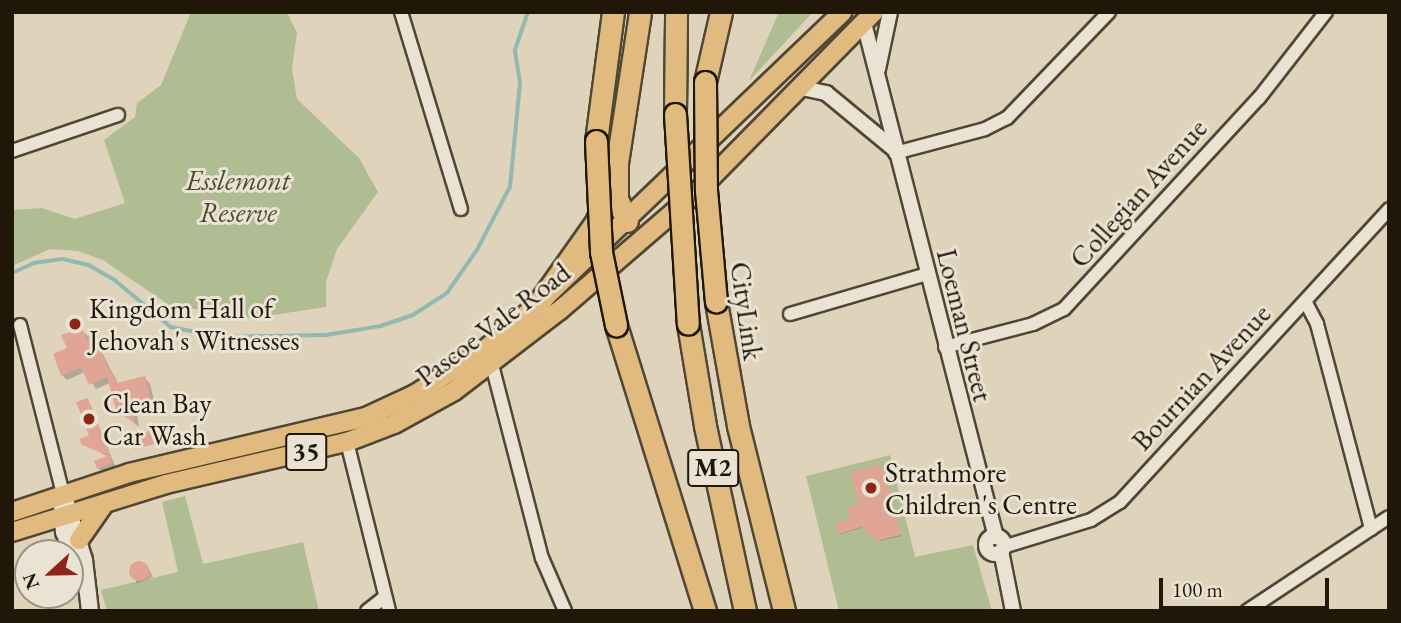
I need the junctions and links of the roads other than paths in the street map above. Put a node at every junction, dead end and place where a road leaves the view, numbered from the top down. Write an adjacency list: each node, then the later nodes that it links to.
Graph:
1 (401, 12): 19 (street)
2 (613, 12): 48 (highway, bridge)
3 (640, 12): 18 (highway)
4 (677, 12): 49 (highway, CityLink / M2, bridge)
5 (706, 12): 13 (highway, CityLink / M2)
6 (721, 12): 13 (highway)
7 (843, 12): 21 (main road, Pascoe Vale Road / 35)
8 (890, 12): 12 (street)
9 (1109, 12): 17 (street)
10 (1326, 12): 28 (street, Collegian Avenue)
11 (867, 16): 12 (street, Loeman Street); 14 (main road, Pascoe Vale Road / 35)
12 (877, 74): 17 (street, Loeman Street)
13 (705, 82): 50 (highway, CityLink / M2, bridge)
14 (802, 88): 17 (street); 22 (main road, Pascoe Vale Road / 35)
15 (118, 115): 16 (street)
16 (12, 151)
17 (895, 151): 23 (street, Loeman Street)
18 (617, 163): 21 (highway); 25 (highway)
19 (461, 209)
20 (1389, 209): 24 (street, Bournian Avenue)
21 (627, 221): 22 (main road); 25 (main road, Pascoe Vale Road / 35)
22 (653, 231): 29 (main road, Pascoe Vale Road / 35)
23 (927, 274): 26 (street); 28 (street, Loeman Street)
24 (1305, 301): 36 (street); 41 (street, Bournian Avenue)
25 (538, 304): 31 (main road, Pascoe Vale Road / 35)
26 (790, 314)
27 (20, 325): 31 (street)
28 (945, 347): 41 (street, Loeman Street)
29 (492, 365): 30 (main road, Pascoe Vale Road / 35); 47 (street)
30 (347, 442): 32 (main road, Pascoe Vale Road / 35); 43 (street)
31 (63, 494): 33 (main road, Pascoe Vale Road / 35); 34 (main road)
32 (105, 503): 34 (main road, Pascoe Vale Road / 35); 40 (main road)
33 (12, 512)
34 (66, 515): 37 (main road, Pascoe Vale Road / 35); 38 (main road); 39 (main road)
35 (1389, 517): 36 (street)
36 (1371, 529): 52 (street)
37 (12, 532)
38 (69, 539)
39 (78, 539)
40 (80, 539)
41 (998, 544): 51 (street, Loeman Street)
42 (84, 582): 44 (main road)
43 (385, 597): 45 (street); 46 (street)
44 (90, 611)
45 (368, 611)
46 (389, 611)
47 (565, 611)
48 (705, 611)
49 (745, 611)
50 (784, 611)
51 (1013, 611)
52 (1247, 611)

